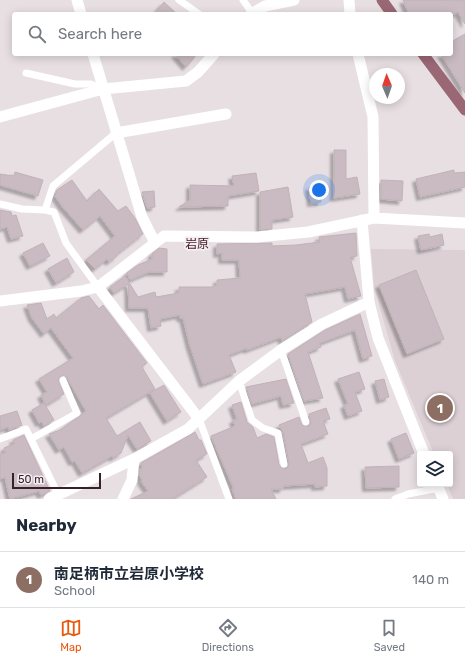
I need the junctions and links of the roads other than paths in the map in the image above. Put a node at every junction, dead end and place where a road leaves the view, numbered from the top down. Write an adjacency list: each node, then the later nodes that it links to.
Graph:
1 (77, 0): 7 (street)
2 (179, 0): 8 (lane)
3 (243, 0): 9 (lane)
4 (294, 0): 10 (street)
5 (350, 0): 11 (street)
6 (382, 0): 12 (main road)
7 (80, 12)
8 (196, 12)
9 (251, 12)
10 (254, 12)
11 (350, 12)
12 (391, 12)
13 (94, 56): 18 (street)
14 (212, 56): 18 (street)
15 (358, 56): 25 (street)
16 (424, 56): 19 (main road)
17 (26, 73): 18 (lane)
18 (103, 89): 21 (street); 22 (street)
19 (465, 110)
20 (226, 114): 22 (street)
21 (0, 118)
22 (116, 133): 24 (lane); 28 (street)
23 (0, 204): 24 (lane)
24 (45, 210): 29 (lane)
25 (374, 218): 26 (street); 27 (street)
26 (362, 220): 28 (street); 31 (street)
27 (465, 224)
28 (155, 242): 29 (street)
29 (98, 287): 30 (street); 35 (street)
30 (0, 301)
31 (369, 302): 32 (street); 39 (street)
32 (281, 350): 34 (street); 36 (lane)
33 (63, 380): 38 (lane)
34 (239, 381): 35 (street); 41 (lane)
35 (199, 419): 40 (street); 46 (lane)
36 (306, 422)
37 (0, 439): 38 (lane)
38 (31, 439): 44 (lane)
39 (423, 451)
40 (134, 459): 44 (street); 45 (street)
41 (284, 464)
42 (434, 487): 47 (lane)
43 (438, 487): 48 (street)
44 (54, 497)
45 (123, 499)
46 (229, 499)
47 (395, 499)
48 (444, 499)

